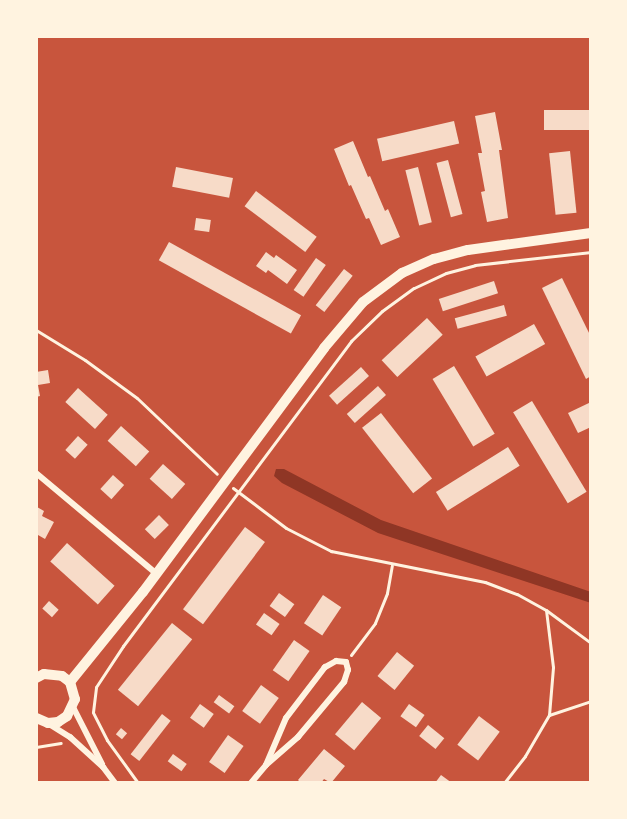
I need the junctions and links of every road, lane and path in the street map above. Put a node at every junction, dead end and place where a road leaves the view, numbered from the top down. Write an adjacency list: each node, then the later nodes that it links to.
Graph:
1 (591, 232): 5 (street)
2 (591, 252): 6 (path)
3 (36, 330): 5 (path)
4 (36, 473): 8 (street)
5 (226, 482): 6 (path); 8 (street)
6 (240, 494): 7 (path); 22 (path)
7 (392, 565): 9 (path); 11 (path)
8 (157, 574): 13 (street)
9 (546, 610): 10 (path); 16 (path)
10 (591, 643)
11 (346, 662): 19 (street); 19 (street)
12 (36, 678): 13 (street)
13 (70, 682): 15 (street)
14 (591, 701): 16 (path)
15 (73, 707): 18 (street); 20 (street)
16 (549, 715): 24 (path)
17 (36, 718): 18 (street)
18 (48, 723): 20 (street)
19 (266, 765): 23 (street)
20 (103, 767): 21 (street)
21 (116, 783)
22 (138, 783)
23 (251, 783)
24 (504, 783)

